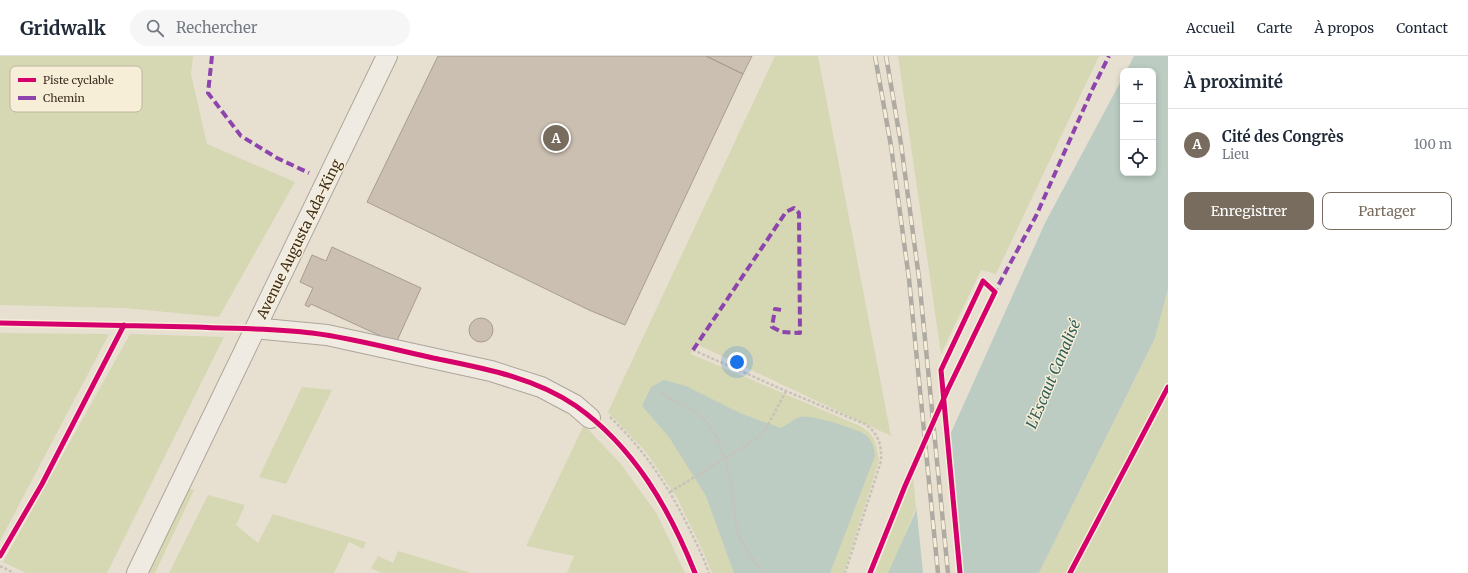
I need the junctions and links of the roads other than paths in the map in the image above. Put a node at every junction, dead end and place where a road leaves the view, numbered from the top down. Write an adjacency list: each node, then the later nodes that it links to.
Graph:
1 (387, 56): 4 (street, Avenue Augusta Ada-King)
2 (264, 329): 3 (street)
3 (597, 415)
4 (137, 573)

